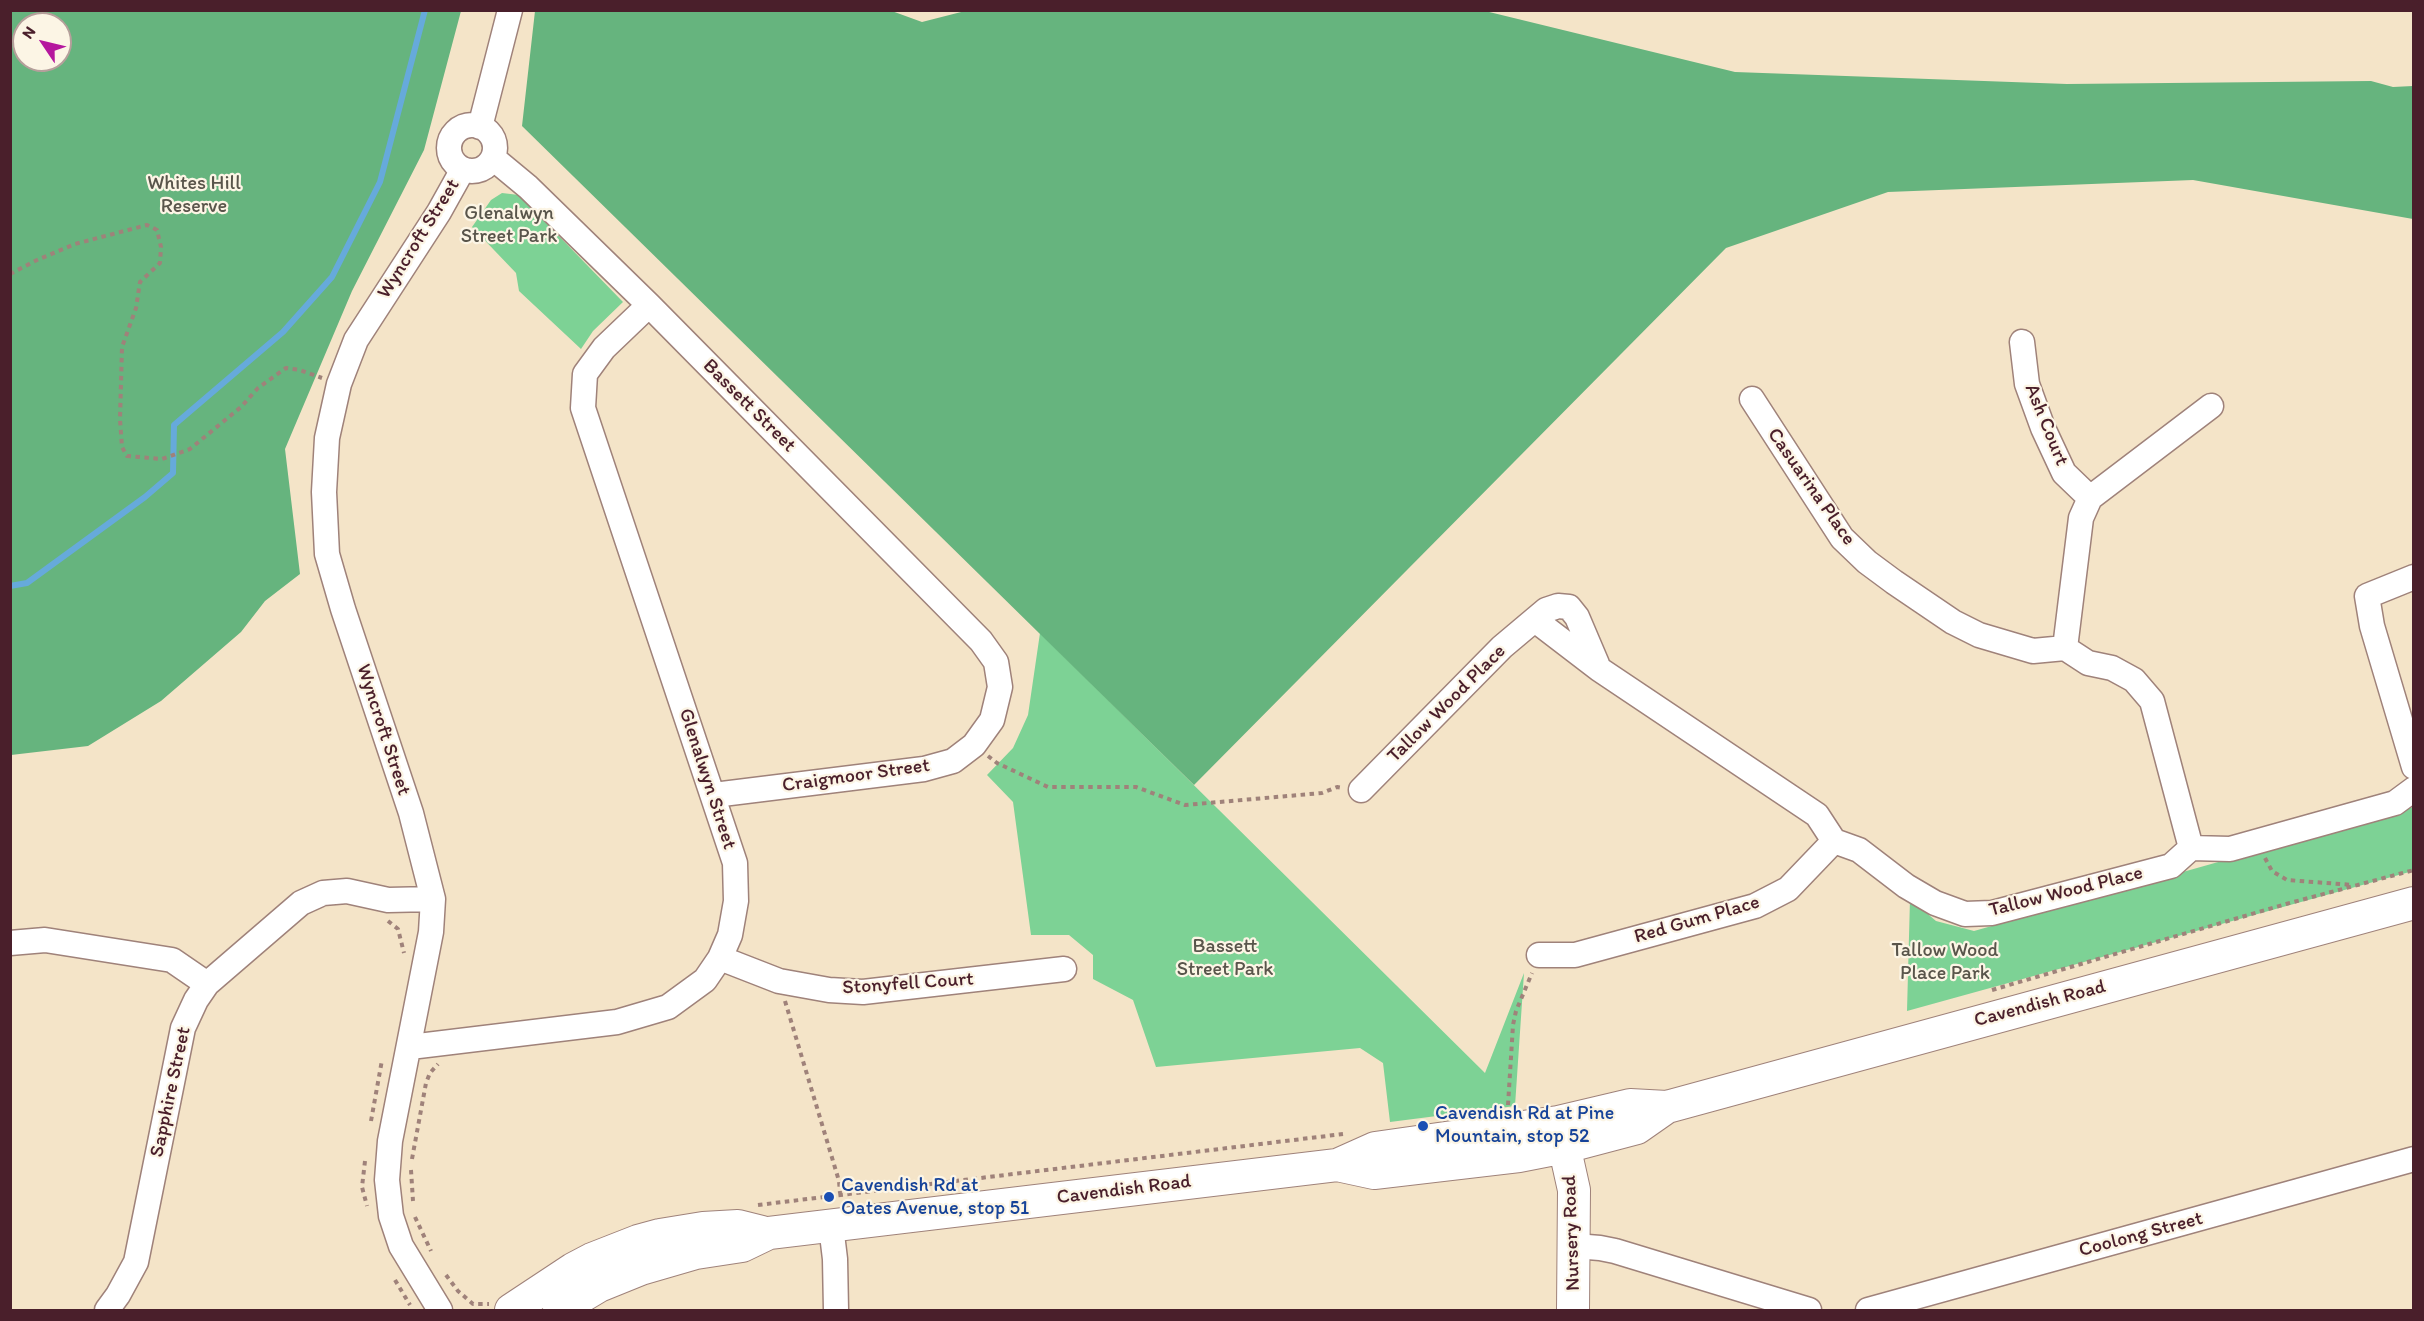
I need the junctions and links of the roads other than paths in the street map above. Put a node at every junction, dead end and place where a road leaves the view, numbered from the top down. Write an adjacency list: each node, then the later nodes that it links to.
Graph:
1 (510, 10): 2 (street)
2 (480, 127): 3 (street); 4 (street)
3 (493, 158): 4 (street); 5 (street, Bassett Street)
4 (463, 169): 19 (street, Wyncroft Street)
5 (649, 305): 12 (street, Bassett Street); 16 (street, Glenalwyn Street)
6 (2022, 342): 9 (street, Ash Court)
7 (1752, 399): 11 (street, Casuarina Place)
8 (2211, 406): 9 (street)
9 (2090, 498): 11 (street)
10 (2414, 577): 13 (street)
11 (2065, 648): 18 (street)
12 (996, 662): 16 (street, Craigmoor Street)
13 (2414, 767)
14 (2414, 789): 18 (street)
15 (1361, 790): 17 (street, Tallow Wood Place)
16 (714, 795): 23 (street, Glenalwyn Street)
17 (1834, 841): 18 (street, Tallow Wood Place); 22 (street, Red Gum Place)
18 (2192, 848)
19 (433, 899): 25 (street, Sapphire Street); 26 (street, Wyncroft Street)
20 (2414, 903): 27 (main road, Cavendish Road)
21 (10, 943): 25 (street)
22 (1539, 955)
23 (720, 958): 24 (street, Stonyfell Court); 26 (street, Glenalwyn Street)
24 (1064, 969)
25 (207, 984): 33 (street, Sapphire Street)
26 (410, 1047): 34 (street, Wyncroft Street)
27 (1562, 1134): 29 (main road, Cavendish Road); 31 (main road, Nursery Road)
28 (2414, 1159): 39 (street, Coolong Street)
29 (831, 1226): 30 (main road, Cavendish Road); 36 (street)
30 (769, 1233): 32 (main road, Cavendish Road); 35 (main road, Cavendish Road)
31 (1575, 1246): 37 (main road, Nursery Road); 38 (street)
32 (503, 1306)
33 (107, 1311)
34 (440, 1311)
35 (559, 1311)
36 (836, 1311)
37 (1573, 1311)
38 (1809, 1311)
39 (1868, 1311)

